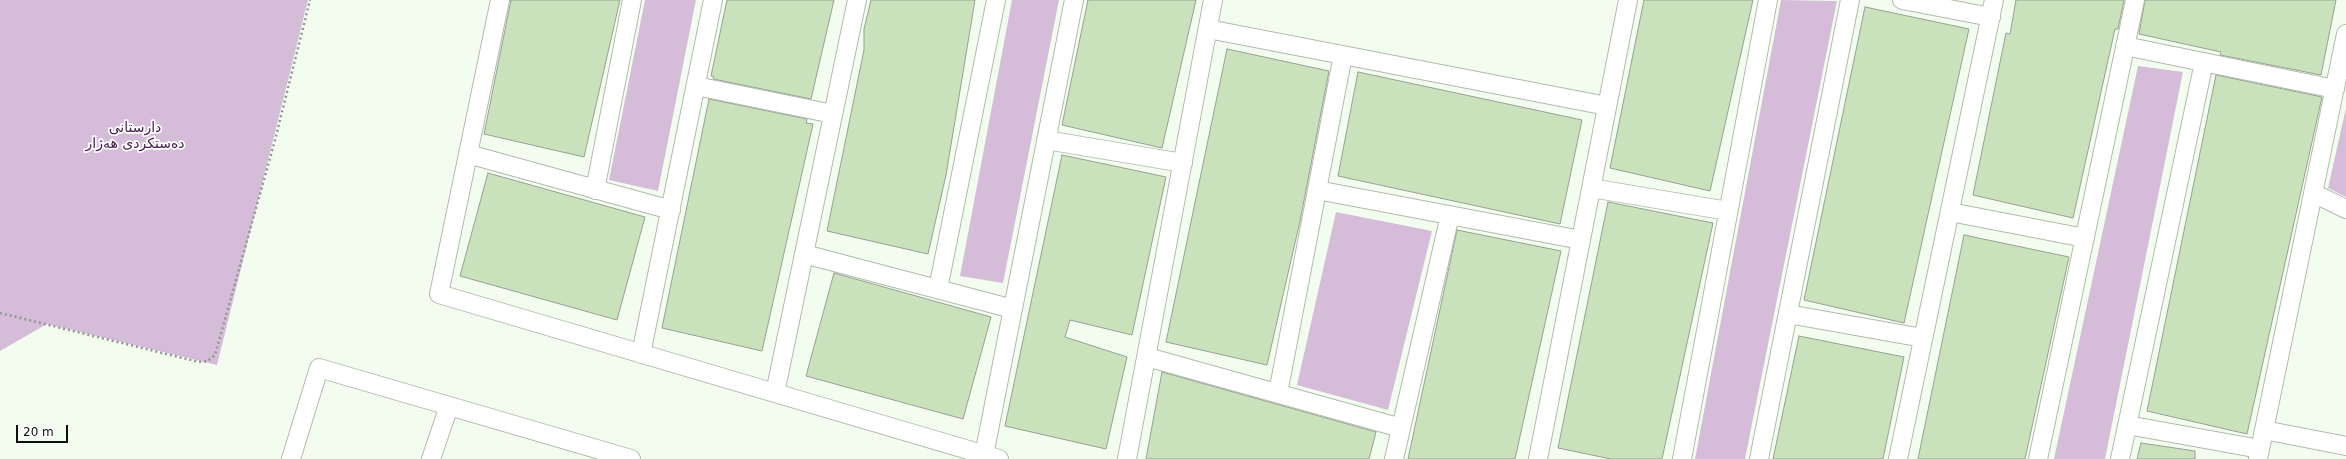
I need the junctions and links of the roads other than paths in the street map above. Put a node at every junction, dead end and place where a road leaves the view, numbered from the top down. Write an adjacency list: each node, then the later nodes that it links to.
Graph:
1 (500, 0): 24 (street)
2 (632, 0): 27 (street)
3 (713, 0): 19 (street)
4 (857, 0): 22 (street)
5 (996, 0): 38 (street)
6 (1074, 0): 23 (street)
7 (1213, 0): 14 (street)
8 (1628, 0): 21 (street)
9 (1768, 0): 32 (street)
10 (1850, 0): 40 (street)
11 (1902, 0): 13 (street)
12 (2135, 0): 16 (street)
13 (1993, 9): 33 (street)
14 (1208, 29): 17 (street); 25 (street)
15 (2346, 34): 20 (street)
16 (2125, 46): 18 (street); 35 (street)
17 (1343, 55): 21 (street); 28 (street)
18 (2204, 62): 20 (street); 47 (street)
19 (696, 86): 22 (street); 31 (street)
20 (2335, 89): 29 (street)
21 (1607, 106): 26 (street)
22 (833, 114): 37 (street)
23 (1046, 140): 25 (street); 39 (street)
24 (468, 154): 27 (street); 42 (street)
25 (1183, 163): 43 (street)
26 (1591, 188): 32 (street); 36 (street)
27 (595, 190): 31 (street)
28 (1318, 190): 34 (street); 45 (street)
29 (2313, 193): 30 (street); 49 (street)
30 (2346, 209)
31 (671, 210): 42 (street)
32 (1728, 211): 59 (street)
33 (1950, 212): 35 (street); 41 (street)
34 (1450, 215): 36 (street); 48 (street)
35 (2085, 238): 62 (street)
36 (1581, 240): 58 (street)
37 (804, 254): 38 (street); 44 (street)
38 (938, 289): 39 (street)
39 (1013, 309): 52 (street)
40 (1788, 314): 41 (street); 60 (street)
41 (1924, 338): 61 (street)
42 (641, 354): 44 (street)
43 (1146, 356): 45 (street); 56 (street)
44 (775, 393): 52 (street)
45 (1278, 393): 48 (street)
46 (449, 406): 53 (street); 54 (street); 55 (street)
47 (2127, 425): 51 (street); 63 (street)
48 (1401, 428): 57 (street)
49 (2264, 430): 50 (street); 51 (street)
50 (2346, 446)
51 (2259, 454)
52 (991, 457)
53 (290, 459)
54 (431, 459)
55 (631, 459)
56 (1128, 459)
57 (1394, 459)
58 (1538, 459)
59 (1682, 459)
60 (1759, 459)
61 (1898, 459)
62 (2038, 459)
63 (2120, 459)

